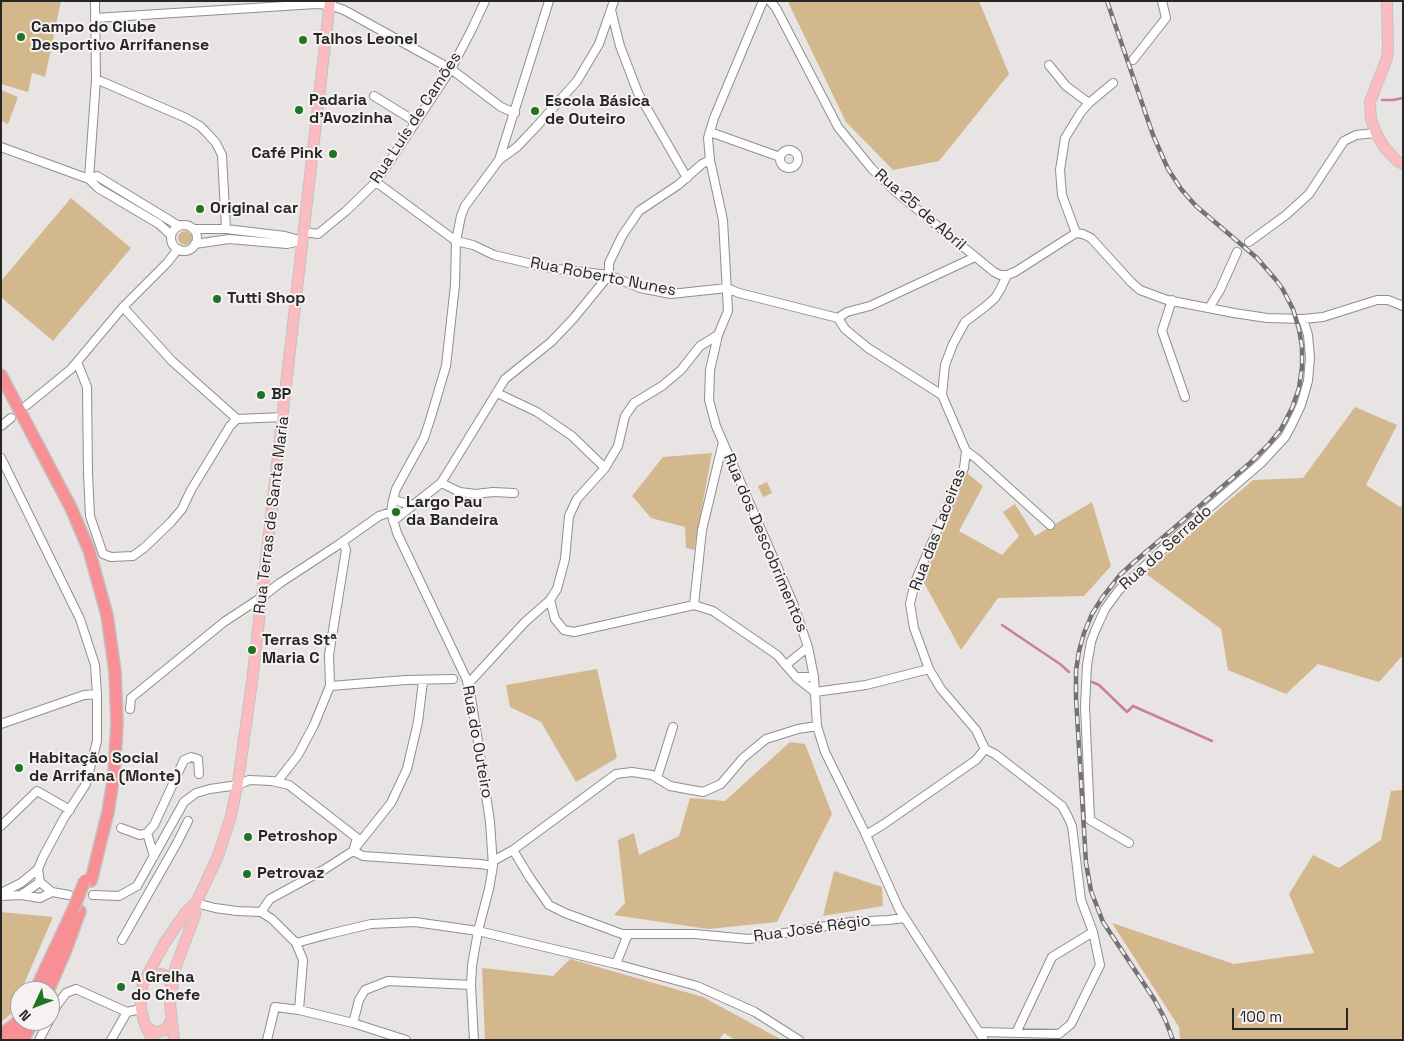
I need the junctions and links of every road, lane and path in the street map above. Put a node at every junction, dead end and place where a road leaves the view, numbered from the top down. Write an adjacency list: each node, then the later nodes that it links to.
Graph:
1 (95, 1): 11 (street)
2 (485, 1): 14 (street, Rua Luís de Camões)
3 (549, 1): 19 (street)
4 (614, 1): 10 (street)
5 (763, 1): 21 (street, Rua dos Descobrimentos)
6 (770, 1): 42 (street, Rua 25 de Abril)
7 (1162, 1): 12 (street)
8 (1387, 1): 22 (main road)
9 (330, 3): 11 (street); 14 (street); 36 (main road, Rua Terras de Santa Maria)
10 (611, 10): 25 (street); 28 (street)
11 (95, 18): 15 (street)
12 (1133, 60)
13 (1049, 65): 18 (street)
14 (450, 69): 19 (street); 20 (street, Rua Luís de Camões)
15 (96, 79): 29 (street); 33 (street)
16 (1113, 82): 18 (street)
17 (374, 96): 20 (street)
18 (1088, 104): 34 (street)
19 (515, 113): 25 (street)
20 (416, 122): 30 (street, Rua Luís de Camões)
21 (710, 132): 24 (street); 26 (street, Rua dos Descobrimentos)
22 (1376, 133): 27 (main road); 38 (street)
23 (1, 147): 29 (street)
24 (780, 157)
25 (499, 160): 37 (street)
26 (710, 160): 28 (street); 45 (street, Rua dos Descobrimentos)
27 (1403, 164)
28 (687, 178): 43 (street)
29 (89, 179): 31 (street); 35 (street)
30 (376, 182): 36 (street, Rua Luís de Camões); 37 (street)
31 (179, 226): 32 (street); 35 (street)
32 (194, 229): 33 (street); 39 (street)
33 (226, 229): 36 (street)
34 (1076, 233): 44 (street); 46 (street)
35 (171, 235): 40 (street)
36 (304, 236): 39 (street); 60 (main road, Rua Terras de Santa Maria)
37 (456, 241): 43 (street, Rua Roberto Nunes); 70 (street)
38 (1249, 242)
39 (195, 244): 40 (street)
40 (178, 249): 48 (street)
41 (1237, 252): 49 (street)
42 (975, 257): 44 (street, Rua 25 de Abril); 50 (street)
43 (608, 275): 45 (street, Rua Roberto Nunes); 56 (street)
44 (1007, 275): 57 (street)
45 (727, 288): 50 (street, Rua Roberto Nunes); 52 (street, Rua dos Descobrimentos)
46 (1172, 300): 49 (street); 58 (street)
47 (1403, 306): 51 (street)
48 (123, 307): 53 (street); 62 (street)
49 (1209, 308): 51 (street)
50 (838, 318): 57 (street)
51 (1303, 319): 109 (street, Rua do Serrado)
52 (718, 334): 64 (street, Rua dos Descobrimentos); 67 (street)
53 (78, 362): 59 (street); 62 (street)
54 (1, 375): 115 (highway)
55 (1, 386): 115 (highway)
56 (497, 394): 67 (street); 68 (street)
57 (942, 395): 65 (street)
58 (1185, 397)
59 (28, 405)
60 (284, 417): 62 (street); 76 (main road, Rua Terras de Santa Maria)
61 (11, 418): 63 (street)
62 (237, 419)
63 (1, 426)
64 (723, 442): 80 (street); 81 (street, Rua dos Descobrimentos)
65 (966, 451): 74 (street); 83 (street, Rua das Laceiras)
66 (1, 458): 91 (street)
67 (605, 468): 79 (street)
68 (441, 483): 69 (street); 71 (street)
69 (514, 493)
70 (393, 500): 71 (street); 72 (street)
71 (413, 505): 73 (street)
72 (391, 512): 73 (street); 75 (street)
73 (393, 521): 88 (street, Rua do Outeiro)
74 (1050, 525)
75 (343, 542): 77 (street); 89 (street)
76 (264, 582): 77 (street); 78 (main road, Rua Terras de Santa Maria)
77 (280, 583): 78 (street)
78 (262, 597): 92 (street); 100 (main road, Rua Terras de Santa Maria)
79 (550, 600): 80 (street); 88 (street)
80 (694, 605): 82 (street)
81 (808, 647): 82 (street); 85 (street, Rua dos Descobrimentos)
82 (786, 666): 84 (street)
83 (929, 669): 90 (street); 96 (street, Rua das Laceiras)
84 (796, 677): 85 (street); 90 (street)
85 (814, 677): 90 (street, Rua dos Descobrimentos)
86 (423, 680): 87 (street); 89 (street); 111 (street)
87 (453, 680)
88 (468, 684): 113 (street, Rua do Outeiro)
89 (330, 686): 99 (street)
90 (815, 692): 94 (street, Rua dos Descobrimentos)
91 (97, 694): 93 (street); 101 (street)
92 (130, 709)
93 (1, 724)
94 (817, 726): 98 (street); 106 (street, Rua dos Descobrimentos)
95 (673, 727): 98 (street)
96 (985, 749): 106 (street); 127 (street, Rua das Laceiras)
97 (199, 774): 105 (street)
98 (657, 778): 110 (street)
99 (276, 782): 100 (street); 111 (street)
100 (238, 785): 107 (street); 122 (main road, Rua Terras de Santa Maria)
101 (70, 810): 103 (street); 114 (street)
102 (188, 821): 108 (street)
103 (1, 826)
104 (120, 828): 105 (street)
105 (147, 833): 112 (street)
106 (866, 835): 125 (street, Rua dos Descobrimentos)
107 (164, 837): 108 (street); 112 (street)
108 (177, 843): 129 (street)
109 (1129, 843)
110 (513, 850): 113 (street); 128 (street, Rua José Régio)
111 (353, 851): 113 (street); 124 (street)
112 (154, 856): 120 (street)
113 (493, 863): 126 (street, Rua do Outeiro)
114 (38, 869): 116 (street); 119 (street)
115 (88, 881): 123 (highway, bridge)
116 (40, 882): 117 (street); 121 (street)
117 (52, 892): 118 (street); 121 (street)
118 (69, 894)
119 (1, 895): 121 (street)
120 (94, 895)
121 (22, 896)
122 (196, 903): 124 (street); 134 (main road); 136 (main road)
123 (76, 911): 132 (highway); 133 (highway)
124 (261, 912): 130 (street)
125 (905, 918): 128 (street, Rua José Régio); 144 (street, Rua dos Descobrimentos)
126 (478, 931): 130 (street); 131 (street); 135 (street, Rua do Outeiro)
127 (1093, 932): 145 (street); 145 (street)
128 (628, 934): 131 (street)
129 (122, 940)
130 (296, 943): 139 (street)
131 (616, 964): 147 (street)
132 (40, 981)
133 (53, 981)
134 (143, 983): 136 (main road); 138 (main road)
135 (471, 985): 142 (street); 153 (street, Rua do Outeiro)
136 (172, 986): 141 (main road)
137 (60, 1001): 140 (street)
138 (141, 1009): 140 (street); 143 (main road)
139 (300, 1010): 142 (street); 151 (street)
140 (127, 1012): 148 (street)
141 (172, 1020): 143 (main road); 150 (main road)
142 (353, 1023): 146 (street)
143 (145, 1026): 149 (main road)
144 (980, 1032): 145 (street); 154 (street, Rua dos Descobrimentos)
145 (1016, 1033)
146 (394, 1038): 152 (street)
147 (797, 1038)
148 (111, 1040)
149 (153, 1040)
150 (174, 1040)
151 (267, 1040)
152 (406, 1040)
153 (474, 1040)
154 (984, 1040)

